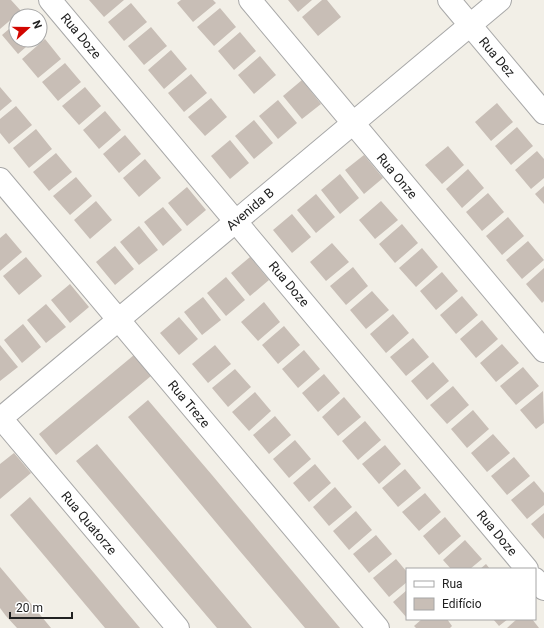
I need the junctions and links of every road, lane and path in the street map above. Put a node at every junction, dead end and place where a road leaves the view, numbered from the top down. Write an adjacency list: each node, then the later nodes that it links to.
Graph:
1 (50, 0): 9 (street, Rua Doze)
2 (250, 0): 7 (street, Rua Onze)
3 (449, 0): 5 (street, Rua Dez)
4 (500, 0): 5 (street, Avenida B)
5 (470, 25): 6 (street, Rua Dez); 7 (street, Avenida B)
6 (544, 113)
7 (353, 123): 9 (street, Avenida B); 11 (street, Rua Onze)
8 (0, 179): 10 (street, Rua Treze)
9 (236, 221): 10 (street, Avenida B); 13 (street, Rua Doze)
10 (118, 320): 12 (street, Avenida B); 17 (street, Rua Treze)
11 (544, 351)
12 (0, 418): 16 (street, Rua Quatorze)
13 (526, 568)
14 (536, 580): 15 (street)
15 (544, 589)
16 (178, 628)
17 (378, 628)

